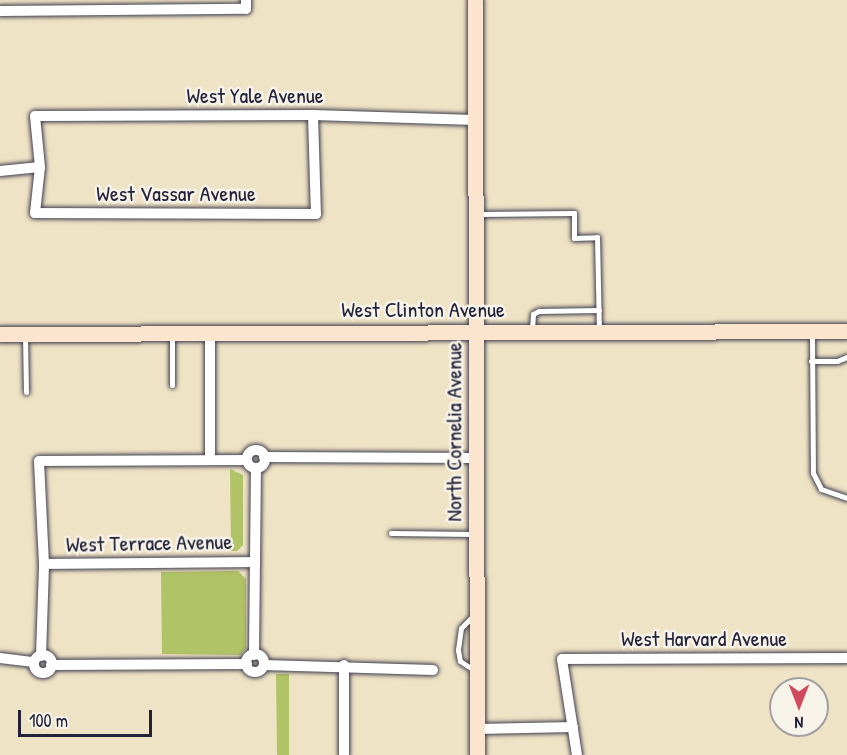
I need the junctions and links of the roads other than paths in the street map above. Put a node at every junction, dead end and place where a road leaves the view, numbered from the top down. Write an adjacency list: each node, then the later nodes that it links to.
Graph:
1 (475, 0): 5 (main road, North Cornelia Avenue)
2 (246, 4): 3 (street)
3 (0, 11)
4 (313, 115): 5 (street, West Yale Avenue); 6 (street, West Yale Avenue); 6 (street, West Vassar Avenue)
5 (475, 120): 8 (main road, North Cornelia Avenue)
6 (40, 167): 7 (street)
7 (0, 171)
8 (475, 214): 9 (lane); 12 (main road, North Cornelia Avenue)
9 (599, 310): 13 (lane); 14 (lane)
10 (812, 331): 11 (main road, West Clinton Avenue); 14 (main road, West Clinton Avenue); 20 (lane)
11 (847, 331)
12 (476, 332): 13 (main road, West Clinton Avenue); 17 (main road, West Clinton Avenue); 24 (main road, North Cornelia Avenue)
13 (532, 332): 14 (main road, West Clinton Avenue)
14 (599, 332)
15 (25, 333): 16 (main road, West Clinton Avenue); 18 (main road, West Clinton Avenue); 22 (lane)
16 (172, 333): 17 (main road, West Clinton Avenue); 21 (lane)
17 (210, 333): 25 (street)
18 (0, 334)
19 (847, 357): 20 (lane)
20 (812, 361): 28 (lane)
21 (172, 385)
22 (26, 392)
23 (264, 457): 24 (street); 26 (street); 27 (street)
24 (476, 458): 30 (main road, North Cornelia Avenue)
25 (210, 460): 26 (street); 32 (street)
26 (247, 460): 27 (street)
27 (256, 468): 31 (street)
28 (847, 498)
29 (391, 534): 30 (lane)
30 (477, 534): 42 (main road, North Cornelia Avenue)
31 (255, 562): 32 (street, West Terrace Avenue); 33 (street)
32 (44, 564): 36 (street)
33 (255, 655): 37 (street); 38 (street)
34 (0, 658): 36 (street)
35 (847, 658): 41 (street, West Harvard Avenue)
36 (38, 659): 37 (street)
37 (247, 664): 38 (street)
38 (264, 664): 39 (street)
39 (344, 665): 40 (street); 43 (street)
40 (433, 670)
41 (573, 727): 42 (street); 45 (street)
42 (477, 729): 44 (main road, North Cornelia Avenue)
43 (344, 755)
44 (477, 755)
45 (577, 755)

